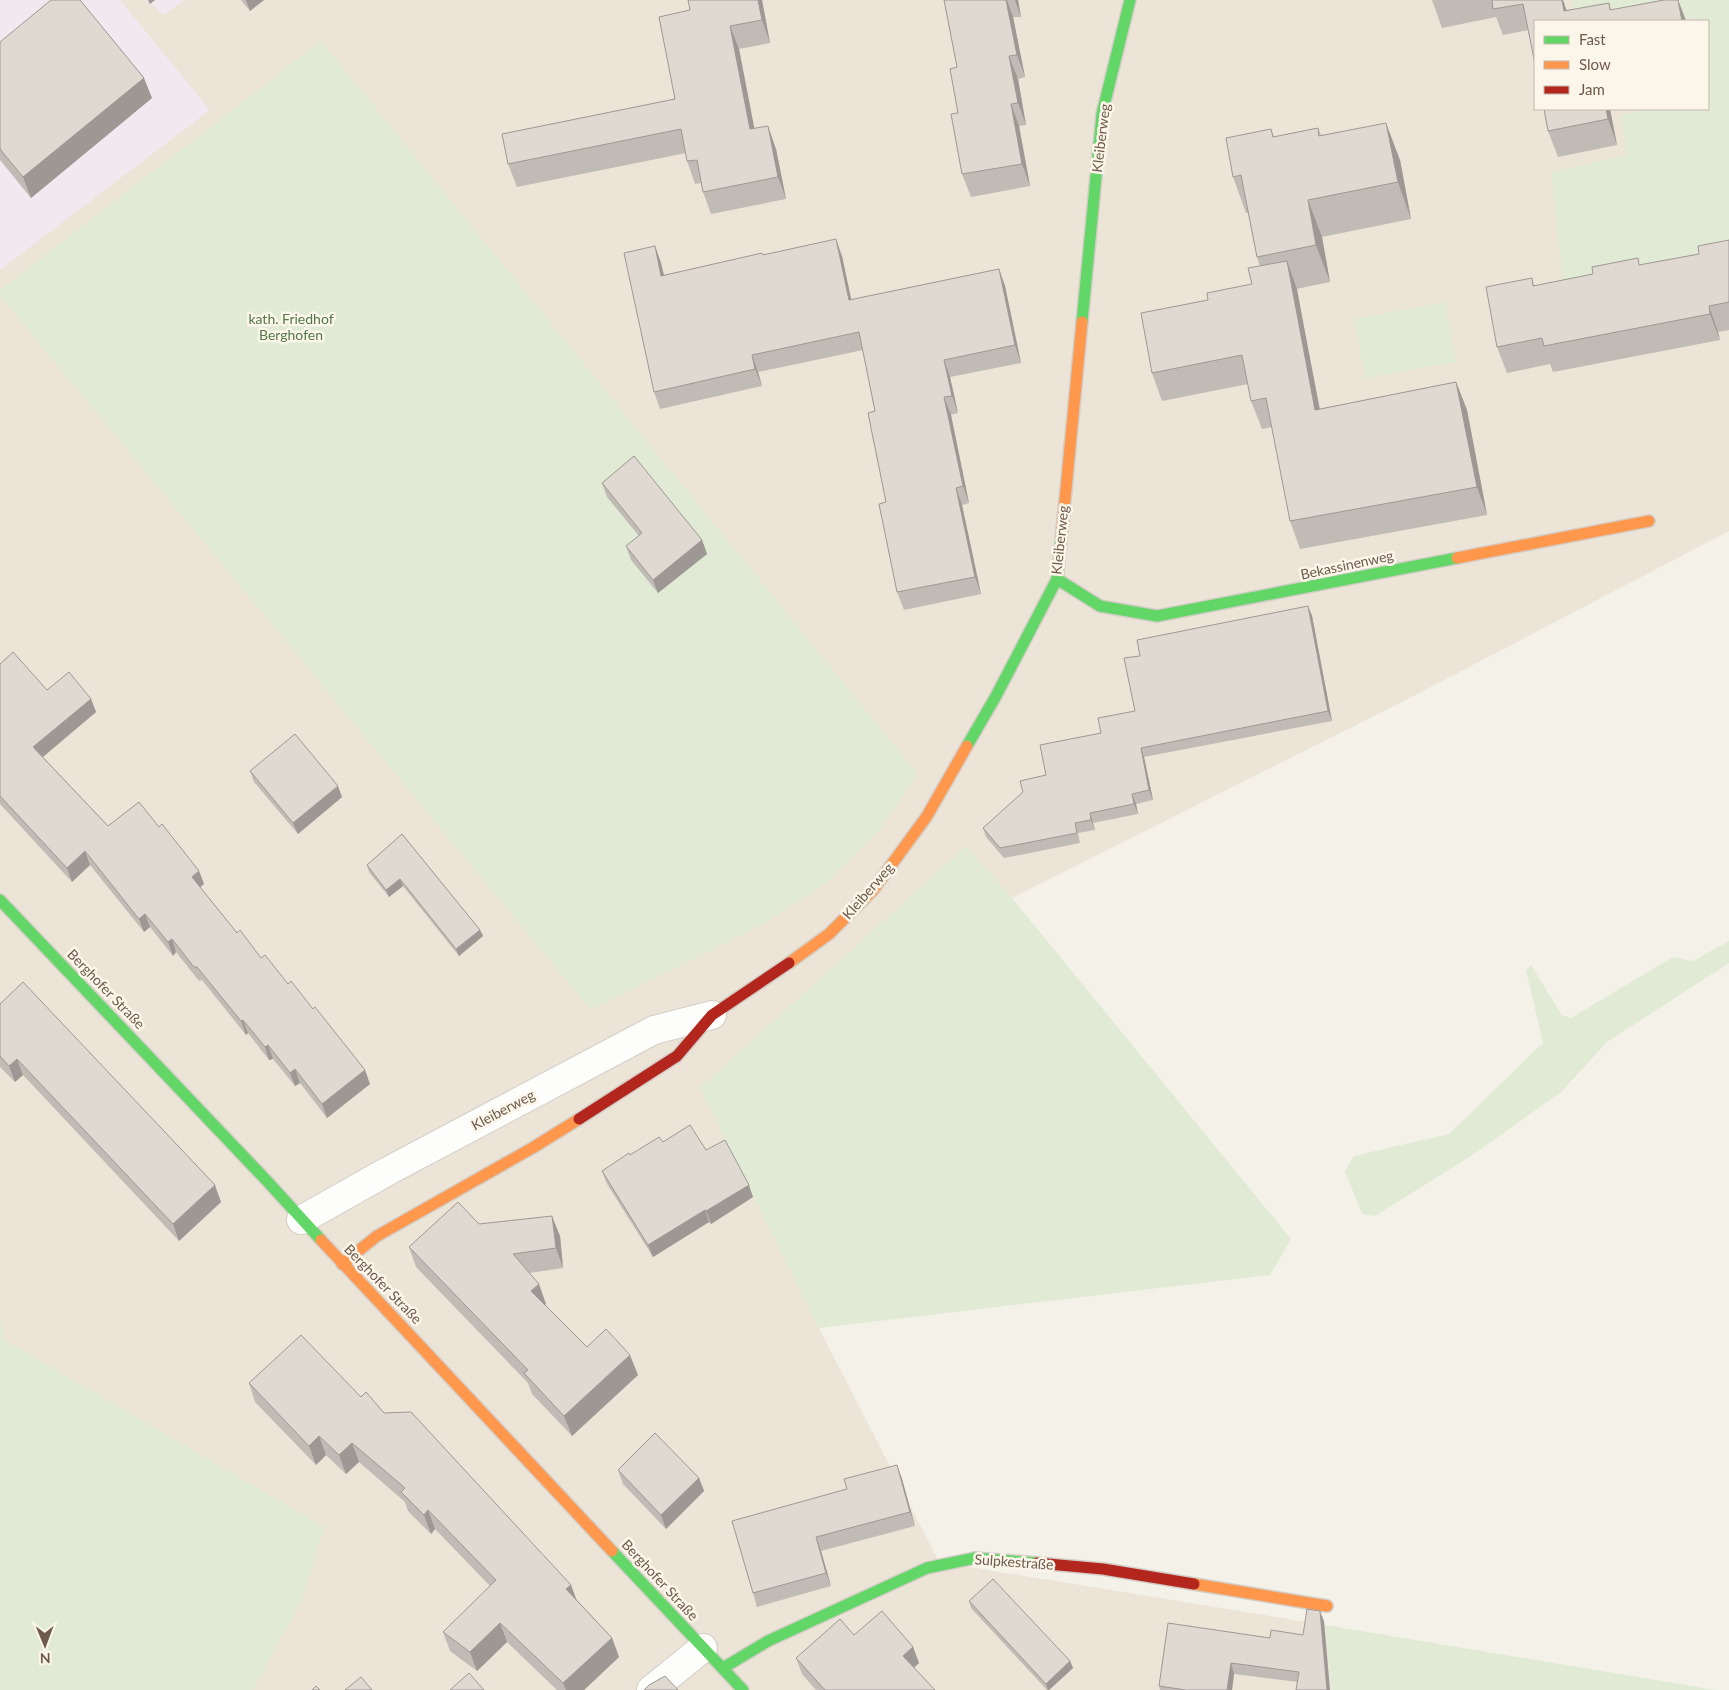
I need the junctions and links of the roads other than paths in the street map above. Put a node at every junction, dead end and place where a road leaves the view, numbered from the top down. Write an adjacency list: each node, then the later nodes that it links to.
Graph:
1 (1130, 0): 3 (street, Kleiberweg)
2 (1648, 521): 3 (street, Bekassinenweg)
3 (1057, 579): 5 (street, Kleiberweg)
4 (0, 900): 6 (street, Berghofer Straße)
5 (712, 1015): 6 (street, Kleiberweg); 7 (street, Kleiberweg)
6 (301, 1220): 7 (street, Berghofer Straße)
7 (342, 1264): 9 (street, Berghofer Straße)
8 (1327, 1606): 10 (street, Sulpkestraße)
9 (703, 1648): 10 (street, Berghofer Straße); 11 (street)
10 (722, 1668): 12 (street, Berghofer Straße)
11 (651, 1690)
12 (743, 1690)

